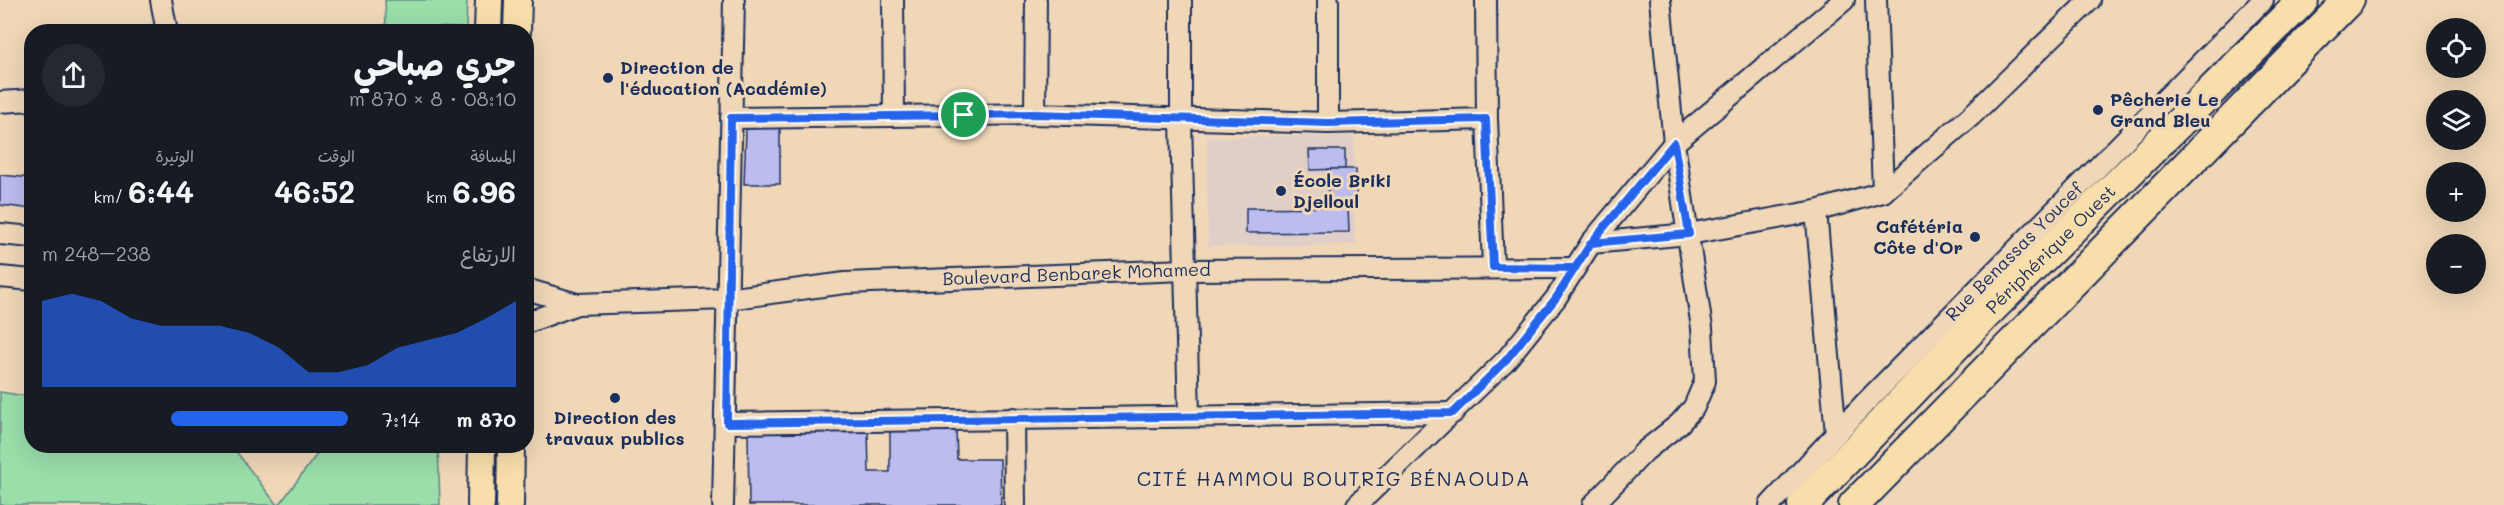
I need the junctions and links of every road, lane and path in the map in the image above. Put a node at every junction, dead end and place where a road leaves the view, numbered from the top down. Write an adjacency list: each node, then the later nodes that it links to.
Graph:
1 (161, 0): 17 (street)
2 (489, 0): 18 (main road)
3 (518, 0): 19 (main road)
4 (734, 0): 24 (street)
5 (893, 0): 23 (street)
6 (1036, 0): 22 (street)
7 (1181, 0): 26 (street)
8 (1328, 0): 27 (street)
9 (1486, 0): 25 (street)
10 (1660, 0): 28 (street)
11 (1844, 0): 28 (street)
12 (1876, 0): 29 (street)
13 (2090, 0): 29 (street)
14 (2263, 0): 48 (street, Rue Benassas Youcef)
15 (2303, 0): 58 (highway, Périphérique Ouest)
16 (2349, 0): 59 (highway, Périphérique Ouest)
17 (166, 24)
18 (488, 24)
19 (517, 24)
20 (24, 100): 21 (street)
21 (0, 102)
22 (1035, 114): 23 (street); 26 (street)
23 (894, 116): 24 (street)
24 (731, 118): 41 (street)
25 (1486, 119): 27 (street); 35 (street)
26 (1181, 121): 27 (street); 37 (street)
27 (1328, 123)
28 (1674, 143): 32 (street); 34 (street)
29 (1884, 192): 30 (street)
30 (1815, 211): 32 (street); 48 (street)
31 (0, 234): 33 (street)
32 (1689, 234): 34 (street); 56 (street)
33 (24, 236)
34 (1591, 243): 36 (street)
35 (1493, 267): 36 (street, Boulevard Benbarek Mohamed); 37 (street, Boulevard Benbarek Mohamed)
36 (1575, 268): 44 (street)
37 (1186, 270): 41 (street, Boulevard Benbarek Mohamed); 45 (street)
38 (0, 277): 39 (street)
39 (24, 279)
40 (534, 291): 42 (street, Boulevard Benbarek Mohamed)
41 (727, 299): 42 (street, Boulevard Benbarek Mohamed); 47 (street)
42 (577, 304): 43 (street, Boulevard Benbarek Mohamed)
43 (534, 320)
44 (1453, 413): 45 (street); 55 (street)
45 (1189, 415): 46 (street)
46 (1014, 418): 47 (street); 54 (street)
47 (727, 423): 53 (street)
48 (1836, 434): 57 (street, Rue Benassas Youcef)
49 (482, 453): 51 (main road)
50 (511, 453): 52 (main road)
51 (481, 505)
52 (510, 505)
53 (723, 505)
54 (1015, 505)
55 (1357, 505)
56 (1593, 505)
57 (1770, 505)
58 (1803, 505)
59 (1854, 505)

